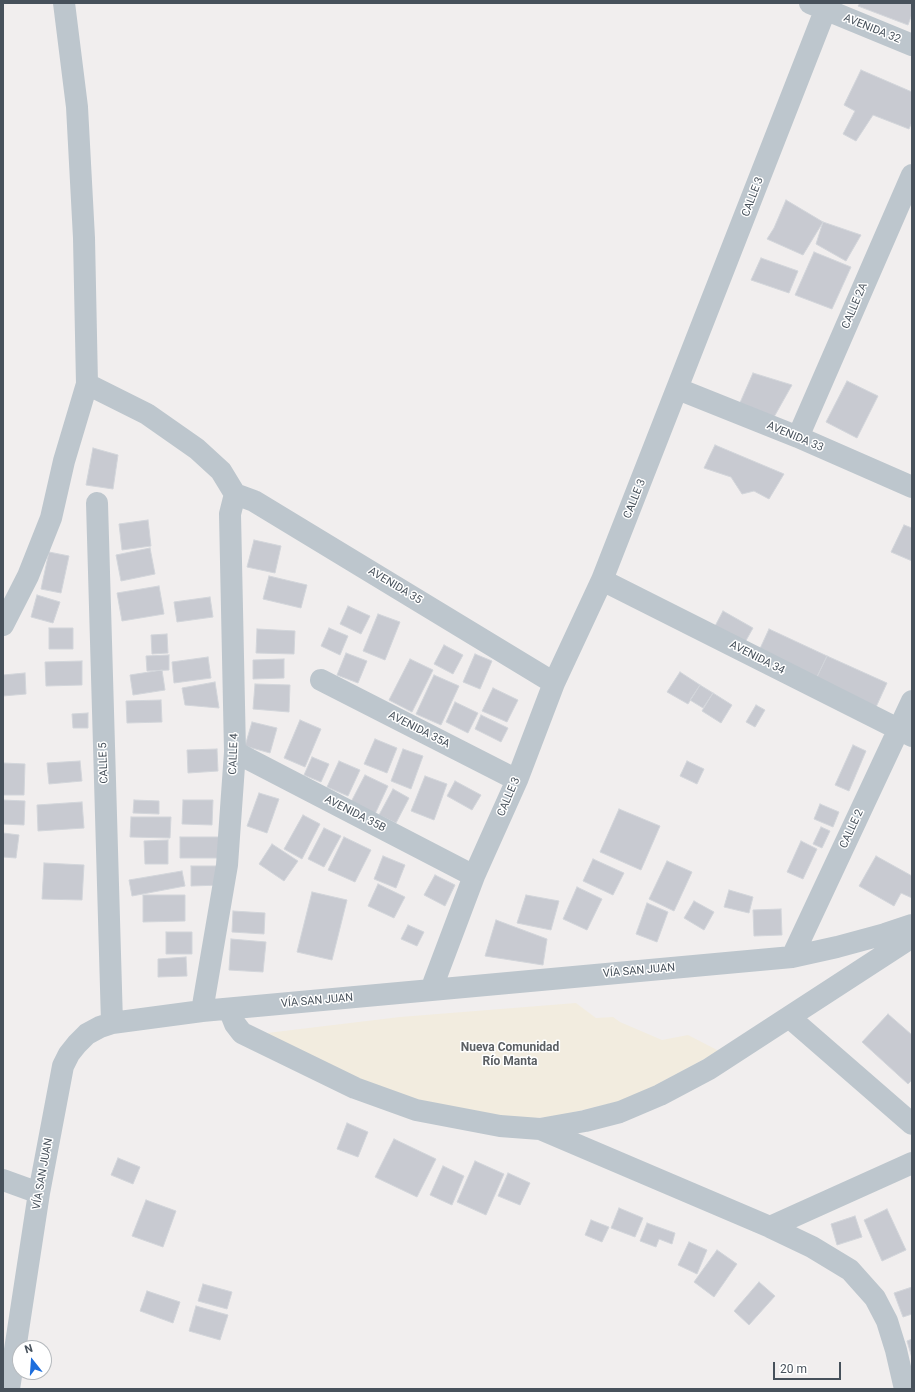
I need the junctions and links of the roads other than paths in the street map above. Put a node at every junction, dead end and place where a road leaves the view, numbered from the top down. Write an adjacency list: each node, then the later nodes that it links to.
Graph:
1 (64, 3): 5 (street)
2 (821, 5): 3 (street, AVENIDA 32); 6 (street, CALLE 3)
3 (912, 45)
4 (912, 175): 7 (street, CALLE 2A)
5 (87, 384): 9 (street); 12 (street)
6 (678, 389): 7 (street, AVENIDA 33); 11 (street, CALLE 3)
7 (798, 438): 8 (street, AVENIDA 33)
8 (912, 487)
9 (235, 494): 14 (street, AVENIDA 35); 17 (street, CALLE 4)
10 (97, 503): 27 (street, CALLE 5)
11 (602, 580): 14 (street, CALLE 3); 16 (street, AVENIDA 34)
12 (3, 625)
13 (321, 680): 18 (street, AVENIDA 35A)
14 (554, 683): 18 (street, CALLE 3)
15 (912, 701): 16 (street, CALLE 2)
16 (906, 733): 22 (street, CALLE 2)
17 (235, 752): 19 (street, AVENIDA 35B); 25 (street, CALLE 4)
18 (517, 780): 19 (street, CALLE 3)
19 (474, 876): 23 (street, CALLE 3)
20 (912, 925): 22 (street, VÍA SAN JUAN)
21 (912, 937): 26 (street)
22 (792, 957): 23 (street, VÍA SAN JUAN)
23 (431, 990): 24 (street, VÍA SAN JUAN)
24 (229, 1009): 25 (street, VÍA SAN JUAN); 29 (street)
25 (202, 1011): 27 (street, VÍA SAN JUAN)
26 (789, 1017): 28 (street); 29 (street)
27 (112, 1023): 32 (street, VÍA SAN JUAN)
28 (912, 1124)
29 (540, 1130): 33 (street)
30 (912, 1163): 33 (street)
31 (5, 1183): 32 (street)
32 (39, 1193): 34 (street, VÍA SAN JUAN)
33 (770, 1227): 35 (street)
34 (9, 1389)
35 (905, 1389)

